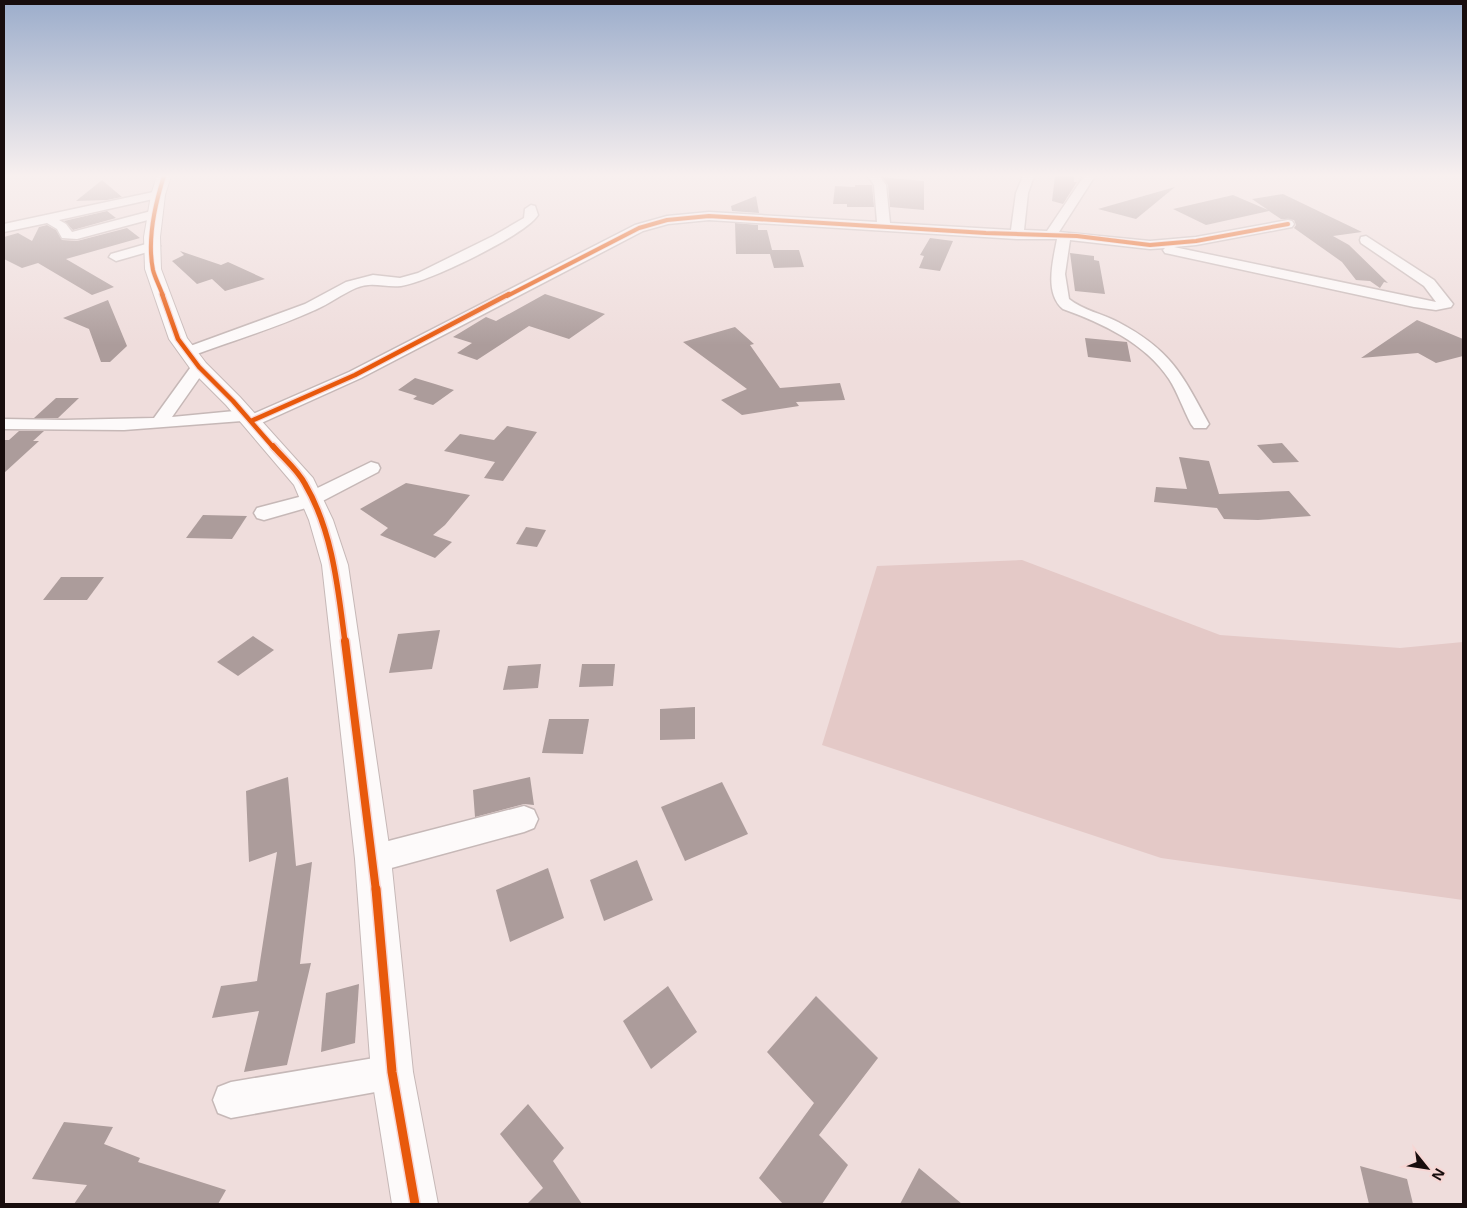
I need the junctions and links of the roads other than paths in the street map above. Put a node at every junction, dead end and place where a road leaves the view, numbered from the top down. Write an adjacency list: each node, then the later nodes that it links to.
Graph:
1 (65, 232): 2 (street)
2 (80, 232)
3 (155, 232): 14 (street)
4 (509, 232): 16 (street)
5 (630, 232): 17 (street)
6 (978, 232): 10 (street)
7 (1064, 232): 11 (street)
8 (1070, 232): 11 (street)
9 (1235, 232): 13 (street)
10 (1017, 235): 11 (street)
11 (1064, 236): 13 (street); 20 (street)
12 (1366, 240): 13 (street)
13 (1150, 245)
14 (153, 246): 15 (street); 16 (street)
15 (116, 257)
16 (193, 360): 17 (street); 18 (street)
17 (248, 418): 18 (street); 22 (street)
18 (159, 423): 19 (street)
19 (4, 424)
20 (1200, 424)
21 (371, 468): 22 (street)
22 (312, 501): 23 (street); 25 (street)
23 (264, 514)
24 (524, 819): 25 (street)
25 (373, 859): 26 (street)
26 (392, 1072): 27 (street); 28 (street)
27 (232, 1100)
28 (415, 1204)

